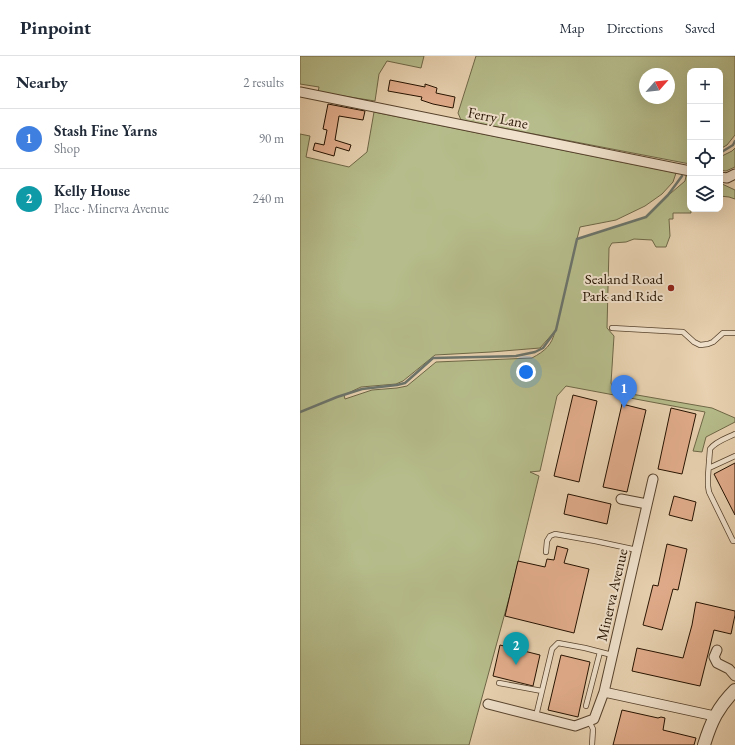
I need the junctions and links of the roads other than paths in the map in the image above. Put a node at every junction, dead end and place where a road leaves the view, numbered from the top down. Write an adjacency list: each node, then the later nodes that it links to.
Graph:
1 (300, 92): 2 (street, Ferry Lane)
2 (687, 170)
3 (612, 328): 4 (lane)
4 (735, 333)
5 (735, 434): 7 (lane)
6 (735, 456): 7 (lane)
7 (709, 468): 11 (lane)
8 (653, 479): 10 (street, Minerva Avenue)
9 (621, 499): 10 (street)
10 (647, 504): 12 (street, Minerva Avenue)
11 (735, 541)
12 (637, 550): 13 (lane); 16 (street, Minerva Avenue)
13 (546, 552)
14 (717, 650): 17 (street)
15 (600, 652): 16 (lane); 20 (lane); 23 (lane)
16 (612, 655): 21 (street, Minerva Avenue)
17 (735, 676)
18 (499, 684): 20 (lane)
19 (735, 690): 25 (street)
20 (542, 691): 24 (lane)
21 (604, 692): 25 (street); 26 (street, Minerva Avenue)
22 (488, 704): 24 (street)
23 (586, 706)
24 (536, 716): 26 (street)
25 (714, 718): 28 (street)
26 (589, 721): 27 (lane)
27 (592, 745)
28 (704, 745)

